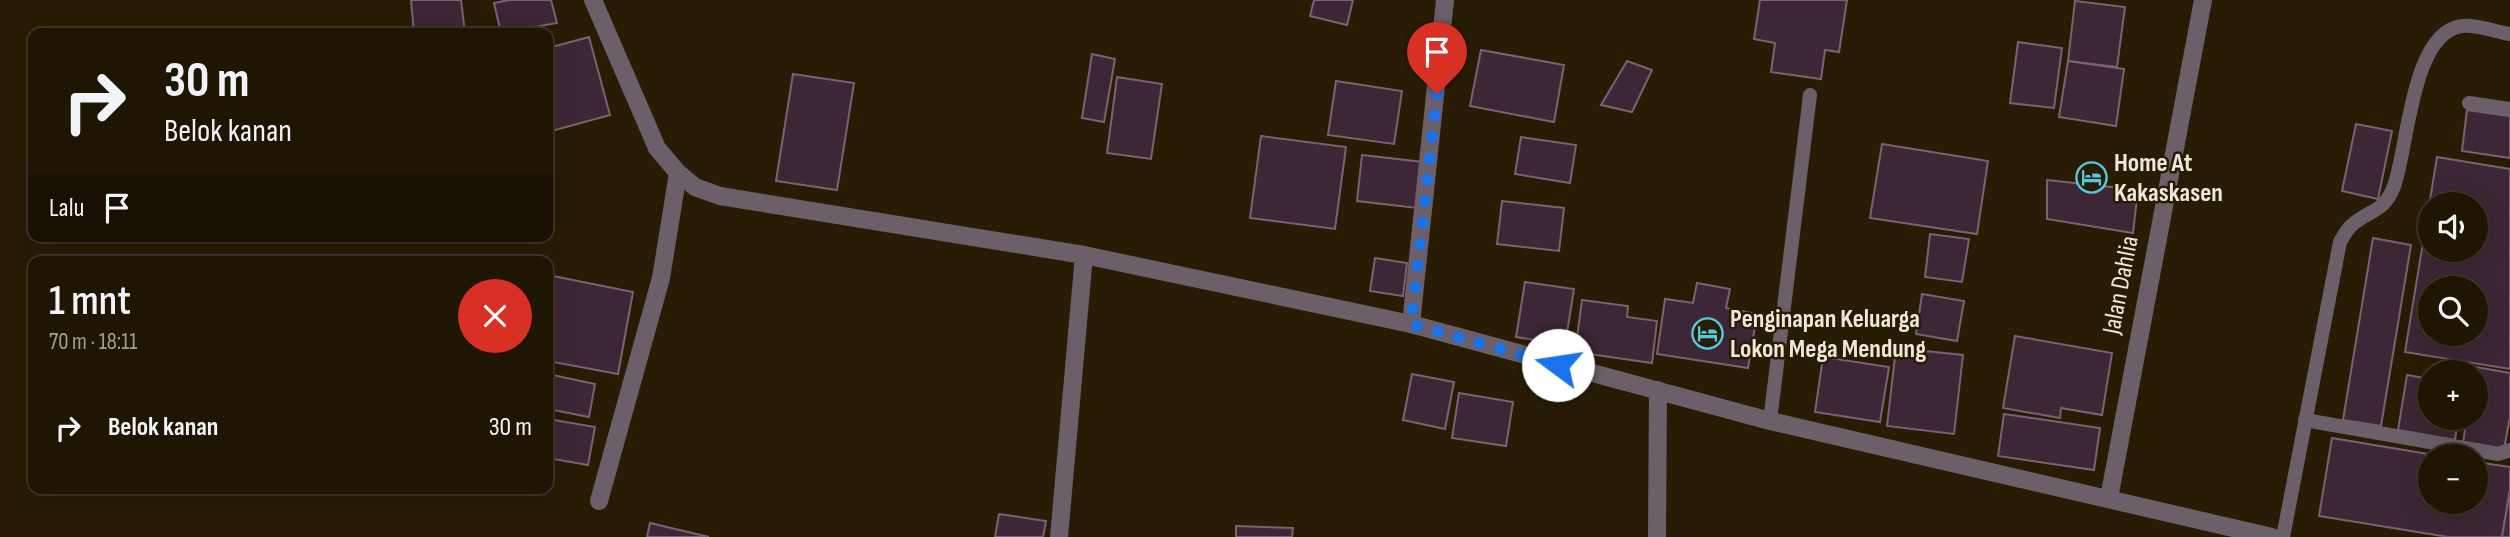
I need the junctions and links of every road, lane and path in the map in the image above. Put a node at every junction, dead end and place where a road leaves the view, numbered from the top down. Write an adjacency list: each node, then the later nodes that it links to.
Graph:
1 (593, 0): 8 (street)
2 (1445, 0): 10 (street)
3 (2203, 0): 15 (street, Jalan Dahlia)
4 (2510, 34): 12 (lane)
5 (1810, 95): 13 (lane)
6 (2469, 103): 7 (lane)
7 (2510, 109)
8 (678, 173): 9 (street); 16 (street)
9 (1084, 255): 10 (street); 17 (street)
10 (1411, 324): 11 (street)
11 (1658, 390): 13 (street); 18 (street)
12 (2305, 420): 14 (lane); 20 (lane)
13 (1770, 421): 15 (street)
14 (2510, 450)
15 (2109, 498): 19 (street)
16 (599, 501)
17 (1059, 537)
18 (1657, 537)
19 (2272, 537)
20 (2283, 537)

